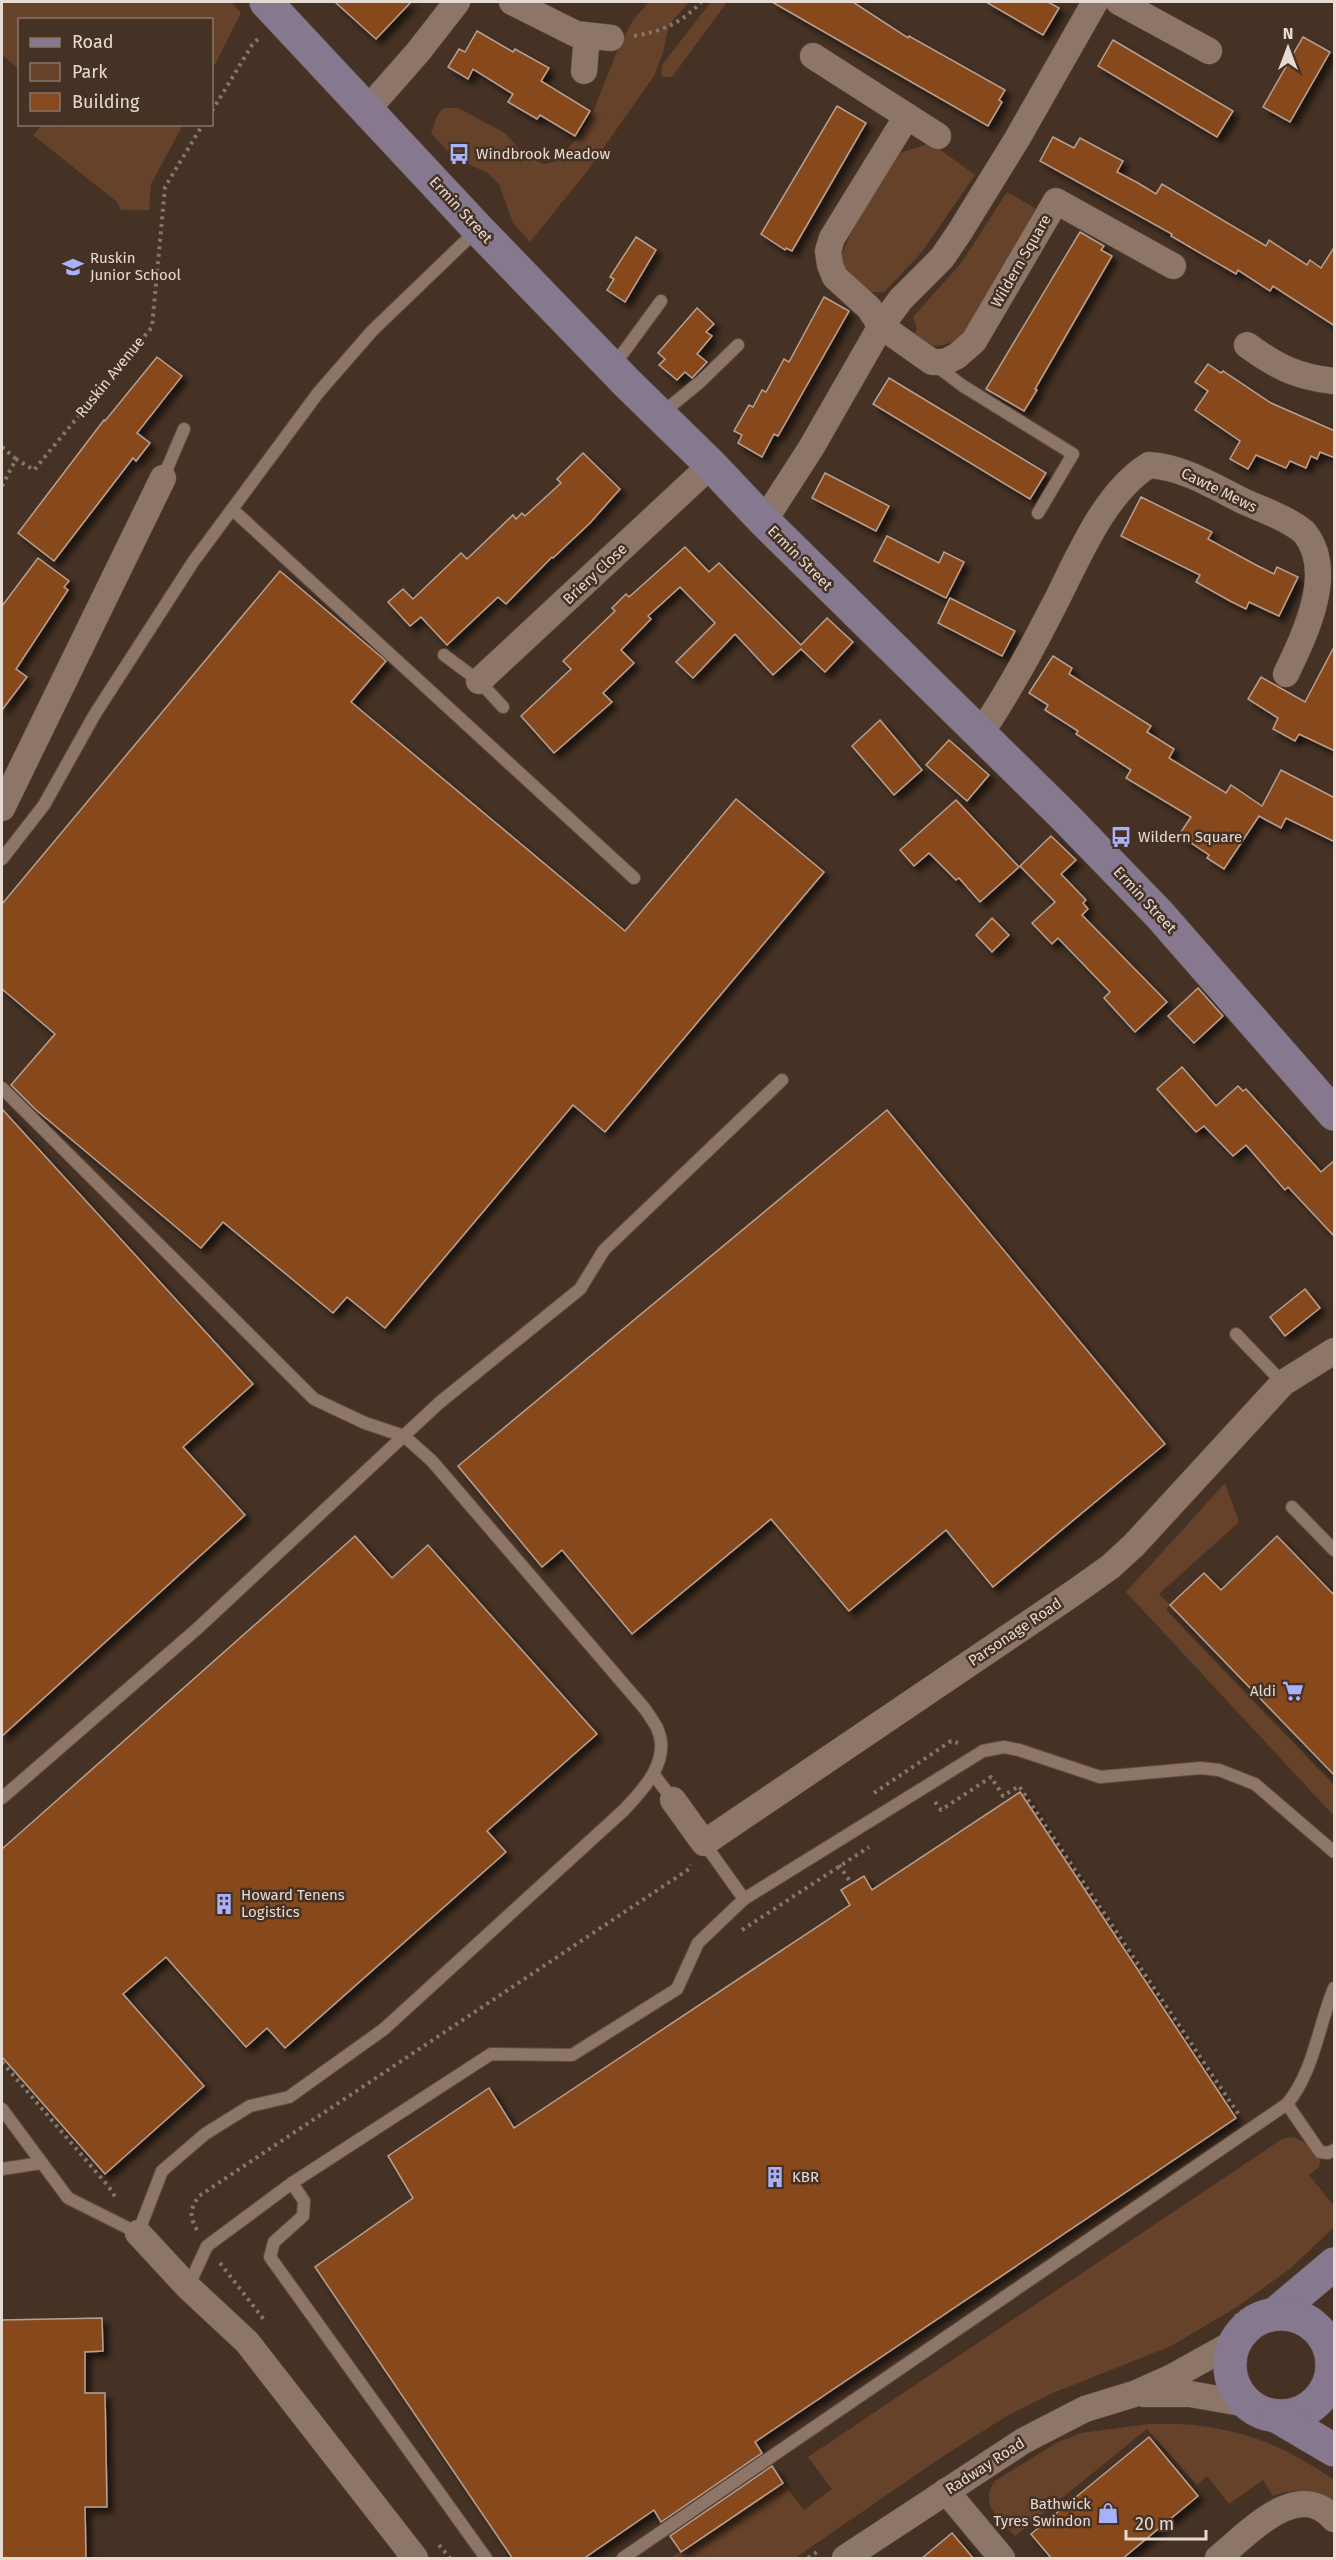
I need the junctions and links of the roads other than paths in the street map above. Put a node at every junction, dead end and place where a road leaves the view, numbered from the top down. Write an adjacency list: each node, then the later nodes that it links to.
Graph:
1 (457, 2): 9 (street)
2 (512, 2): 8 (street)
3 (1095, 2): 15 (street)
4 (1119, 2): 6 (street)
5 (273, 9): 9 (main road, Ermin Street)
6 (1209, 51)
7 (813, 56): 10 (street)
8 (584, 71)
9 (367, 110): 12 (main road, Ermin Street)
10 (907, 116): 11 (street); 15 (street)
11 (938, 136)
12 (478, 230): 19 (main road, Ermin Street); 25 (lane)
13 (1173, 266): 18 (street, Wildern Square)
14 (661, 301): 19 (lane)
15 (881, 326): 18 (street); 27 (street)
16 (738, 345): 21 (lane)
17 (1247, 345): 20 (street)
18 (932, 362): 26 (lane)
19 (612, 368): 21 (main road, Ermin Street)
20 (1335, 381)
21 (660, 415): 23 (main road, Ermin Street)
22 (184, 429): 24 (lane)
23 (711, 465): 27 (main road, Ermin Street); 30 (street, Briery Close)
24 (163, 478): 33 (street)
25 (233, 510): 34 (lane); 35 (lane)
26 (1038, 513)
27 (764, 521): 32 (main road, Ermin Street)
28 (444, 655): 30 (lane)
29 (1286, 674): 32 (street, Cawte Mews)
30 (479, 681): 31 (lane)
31 (503, 707)
32 (980, 734): 38 (main road, Ermin Street)
33 (2, 808)
34 (2, 859)
35 (634, 878)
36 (782, 1080): 42 (lane)
37 (2, 1088): 42 (lane)
38 (1332, 1106)
39 (1236, 1334): 41 (lane)
40 (1335, 1352): 41 (street, Parsonage Road)
41 (1283, 1383): 48 (street, Parsonage Road)
42 (404, 1436): 45 (lane); 46 (lane)
43 (1292, 1507): 44 (lane)
44 (1335, 1550)
45 (654, 1775): 47 (lane); 58 (lane)
46 (2, 1798)
47 (673, 1800): 48 (street)
48 (704, 1843): 50 (lane)
49 (1335, 1852): 50 (lane)
50 (744, 1899): 57 (lane)
51 (1334, 1993): 52 (lane)
52 (1287, 2104): 54 (lane); 74 (lane)
53 (2, 2109): 55 (lane)
54 (1335, 2150)
55 (41, 2163): 56 (lane); 58 (lane)
56 (2, 2169)
57 (292, 2183): 60 (lane); 73 (lane)
58 (138, 2232): 60 (street)
59 (1335, 2265): 62 (main road)
60 (188, 2287): 72 (street)
61 (1335, 2306): 63 (main road)
62 (1276, 2313): 63 (main road); 64 (main road)
63 (1326, 2340): 65 (main road)
64 (1235, 2342): 66 (street, Radway Road); 67 (main road)
65 (1332, 2387): 68 (main road)
66 (1134, 2394): 67 (street, Radway Road); 70 (street, Radway Road)
67 (1247, 2404): 68 (main road)
68 (1278, 2417): 69 (main road)
69 (1335, 2450)
70 (946, 2491): 75 (street, Radway Road); 76 (street)
71 (1335, 2519): 77 (street)
72 (415, 2559)
73 (486, 2559)
74 (623, 2559)
75 (845, 2559)
76 (1002, 2559)
77 (1218, 2559)

